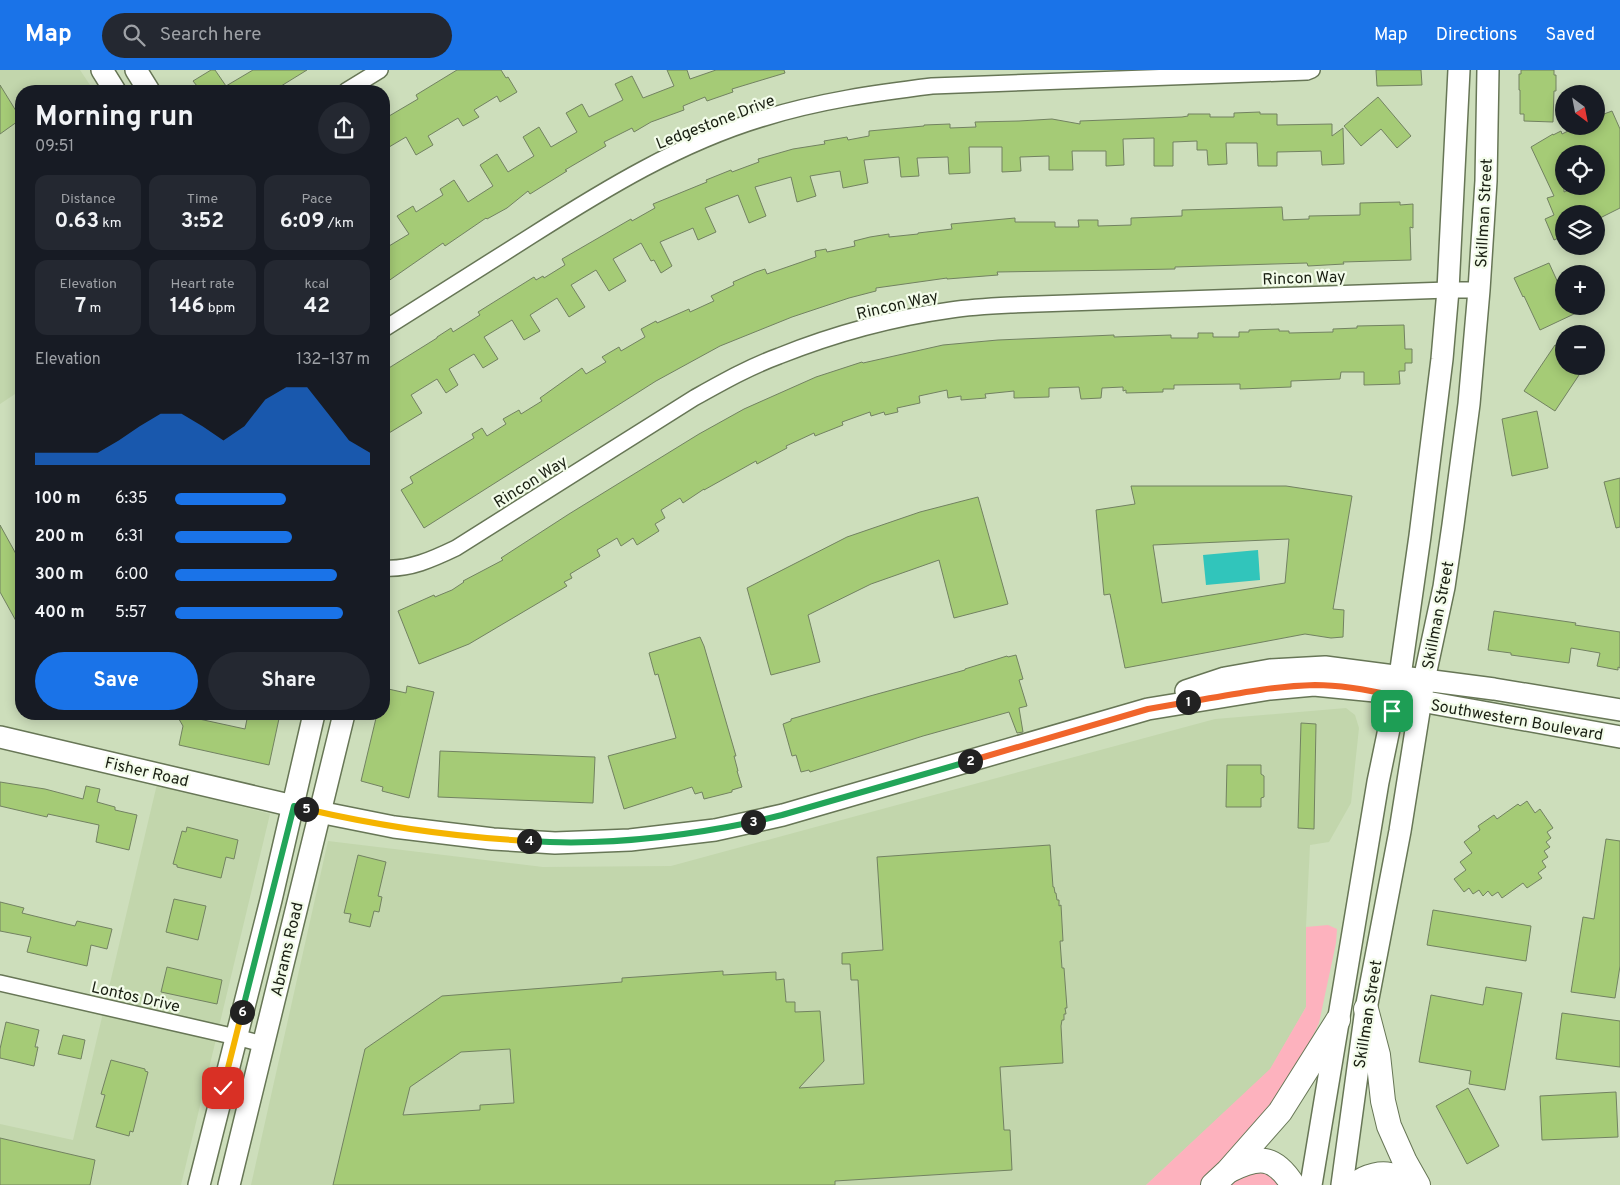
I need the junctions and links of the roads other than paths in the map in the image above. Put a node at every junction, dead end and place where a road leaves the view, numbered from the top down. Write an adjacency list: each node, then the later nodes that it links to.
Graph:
1 (102, 70): 7 (main road)
2 (136, 70): 8 (main road)
3 (380, 70): 9 (street)
4 (1312, 70): 12 (street, Ledgestone Drive)
5 (1459, 70): 10 (main road, Skillman Street)
6 (1488, 70): 11 (main road, Skillman Street)
7 (111, 85)
8 (145, 85)
9 (356, 85)
10 (1448, 290): 11 (street, Rincon Way); 13 (street, Rincon Way); 15 (main road, Skillman Street)
11 (1479, 290): 14 (main road, Skillman Street)
12 (390, 325)
13 (390, 568)
14 (1424, 680): 15 (main road, Southwestern Boulevard); 16 (main road, Skillman Street); 17 (main road, Southwestern Boulevard)
15 (1397, 686): 16 (main road, Southwestern Boulevard); 23 (main road, Southwestern Boulevard); 24 (main road, Skillman Street)
16 (1421, 701): 21 (main road, Southwestern Boulevard); 25 (main road, Skillman Street)
17 (1620, 710)
18 (313, 720): 22 (main road, Abrams Road)
19 (342, 720): 23 (main road, Abrams Road)
20 (0, 737): 22 (main road, Fisher Road)
21 (1620, 737)
22 (294, 806): 23 (main road, Southwestern Boulevard); 29 (main road, Abrams Road)
23 (319, 812): 30 (main road, Abrams Road)
24 (1356, 915): 25 (main road); 28 (main road, Skillman Street)
25 (1384, 916): 27 (main road, Skillman Street)
26 (0, 983): 29 (street, Lontos Drive)
27 (1366, 1009): 36 (main road, Skillman Street); 39 (main road)
28 (1338, 1020): 31 (main road); 35 (main road, Skillman Street)
29 (236, 1036): 30 (street, Lontos Drive); 32 (main road, Abrams Road)
30 (263, 1044): 33 (main road, Abrams Road)
31 (1221, 1178): 34 (main road)
32 (199, 1185)
33 (229, 1185)
34 (1293, 1185)
35 (1311, 1185)
36 (1342, 1185)
37 (1355, 1185): 38 (main road)
38 (1410, 1185)
39 (1418, 1185)

